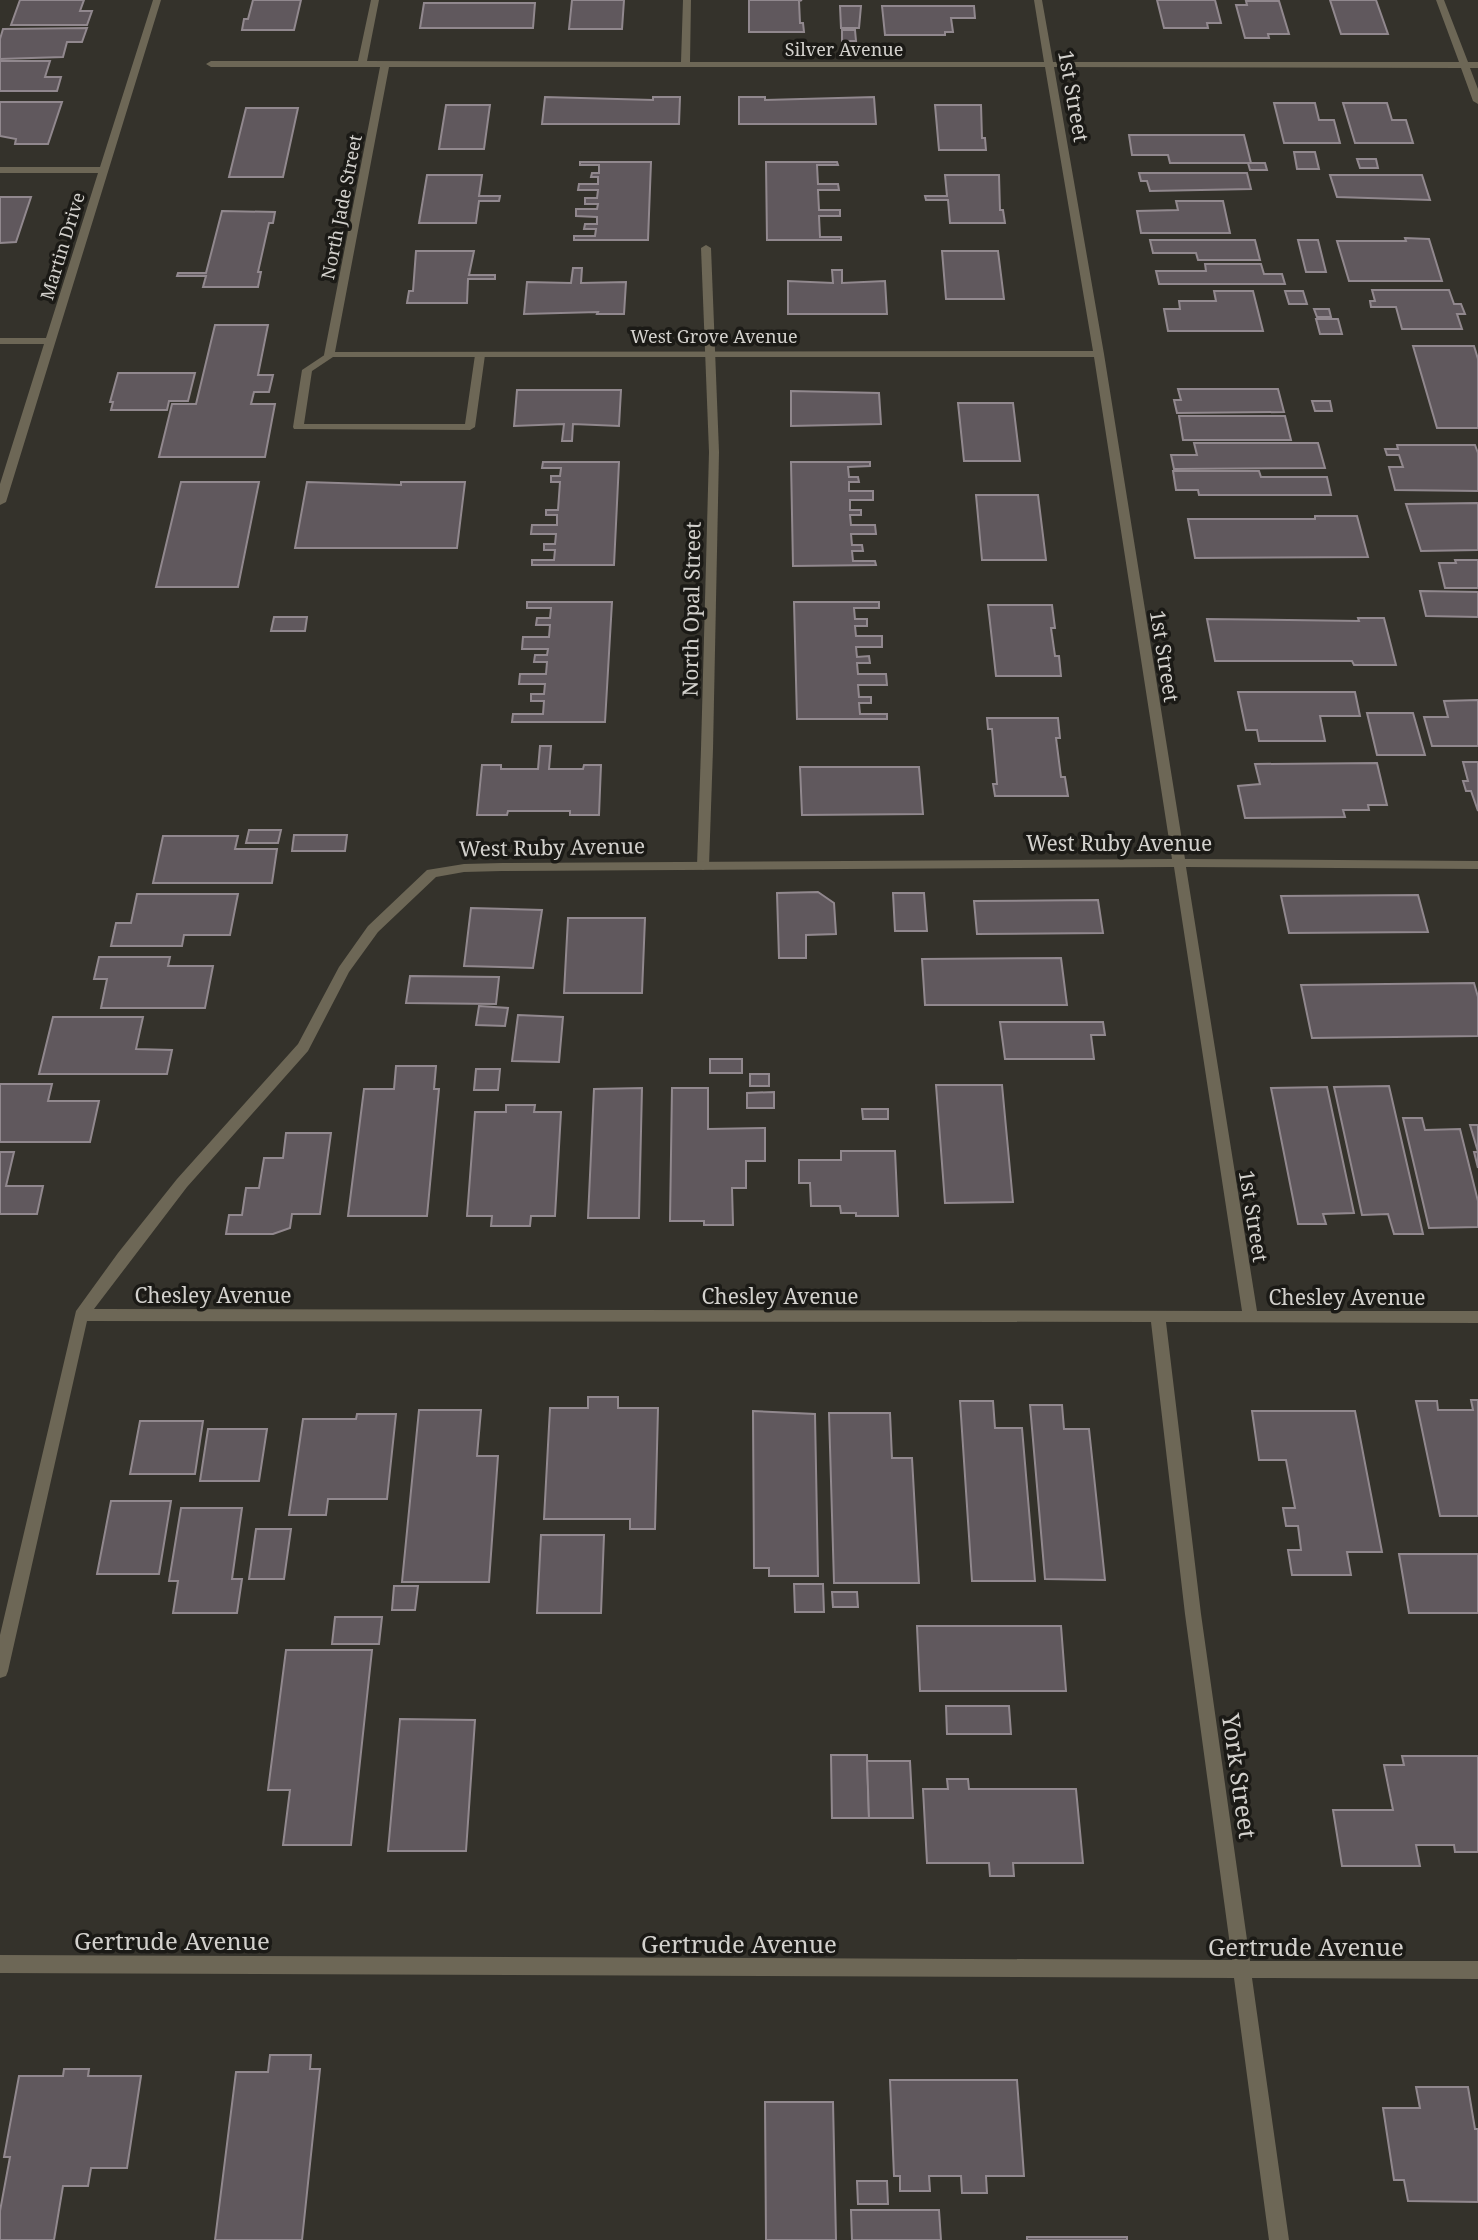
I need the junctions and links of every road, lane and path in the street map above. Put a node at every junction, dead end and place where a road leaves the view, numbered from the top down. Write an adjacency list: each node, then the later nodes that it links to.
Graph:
1 (157, 0): 15 (street, Martin Drive)
2 (375, 0): 7 (street)
3 (687, 0): 9 (street)
4 (1038, 0): 10 (street, 1st Street)
5 (1440, 0): 11 (street)
6 (211, 64): 7 (street, Silver Avenue)
7 (362, 65): 8 (street, Silver Avenue)
8 (385, 65): 9 (street, Silver Avenue); 21 (street, North Jade Street)
9 (685, 65): 10 (street, Silver Avenue)
10 (1049, 65): 11 (street, Silver Avenue); 20 (street, 1st Street)
11 (1464, 65): 12 (street, Silver Avenue); 13 (street)
12 (1478, 65)
13 (1478, 101)
14 (0, 170): 15 (street)
15 (104, 170): 18 (street, Martin Drive)
16 (706, 248): 19 (street, North Opal Street)
17 (0, 341): 18 (street)
18 (51, 341): 23 (street, Martin Drive)
19 (710, 354): 20 (street, West Grove Avenue); 22 (street, West Grove Avenue); 26 (street, North Opal Street)
20 (1099, 354): 24 (street, 1st Street)
21 (329, 355): 22 (street, West Grove Avenue); 22 (street)
22 (480, 355)
23 (0, 502)
24 (1177, 863): 25 (street, West Ruby Avenue); 26 (street, West Ruby Avenue); 30 (street, 1st Street)
25 (1478, 865)
26 (703, 866): 27 (street, West Ruby Avenue)
27 (81, 1315): 29 (street, Chesley Avenue); 31 (street, West Ruby Avenue)
28 (1478, 1317): 30 (street, Chesley Avenue)
29 (1158, 1318): 30 (street, Chesley Avenue); 33 (street, York Street)
30 (1251, 1318)
31 (0, 1671)
32 (0, 1964): 33 (street, Gertrude Avenue)
33 (1242, 1970): 34 (street, Gertrude Avenue); 35 (street, York Street)
34 (1478, 1970)
35 (1279, 2240)

